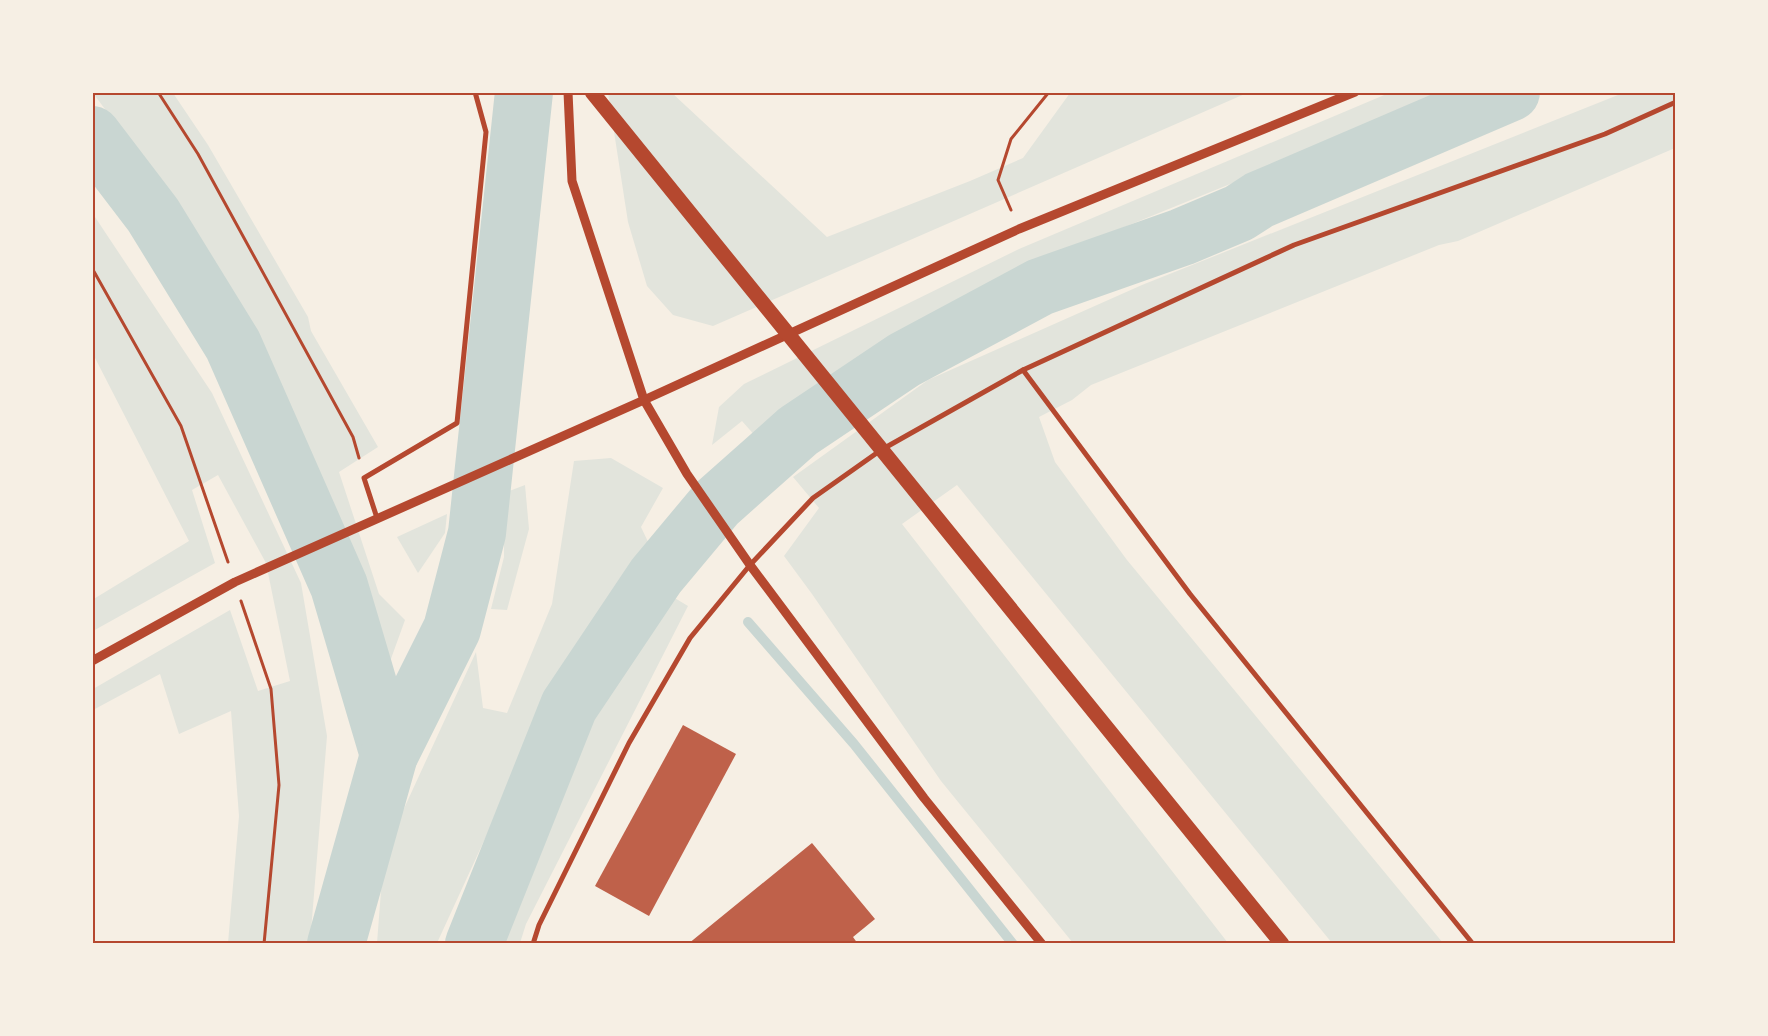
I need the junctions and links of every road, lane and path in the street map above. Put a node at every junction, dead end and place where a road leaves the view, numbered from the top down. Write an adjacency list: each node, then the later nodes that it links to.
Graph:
1 (158, 92): 12 (path)
2 (475, 92): 12 (street)
3 (568, 92): 11 (street)
4 (592, 92): 20 (highway)
5 (1050, 92): 8 (path)
6 (1355, 92): 8 (street)
7 (1676, 102): 10 (street)
8 (1019, 229): 11 (street)
9 (92, 268): 15 (path)
10 (1023, 370): 14 (street); 21 (street)
11 (644, 400): 13 (street); 14 (street)
12 (364, 478): 13 (street)
13 (377, 518): 15 (street)
14 (750, 565): 18 (street); 19 (street)
15 (235, 582): 16 (street); 17 (path)
16 (92, 661)
17 (264, 944)
18 (533, 944)
19 (1042, 944)
20 (1282, 944)
21 (1474, 944)

